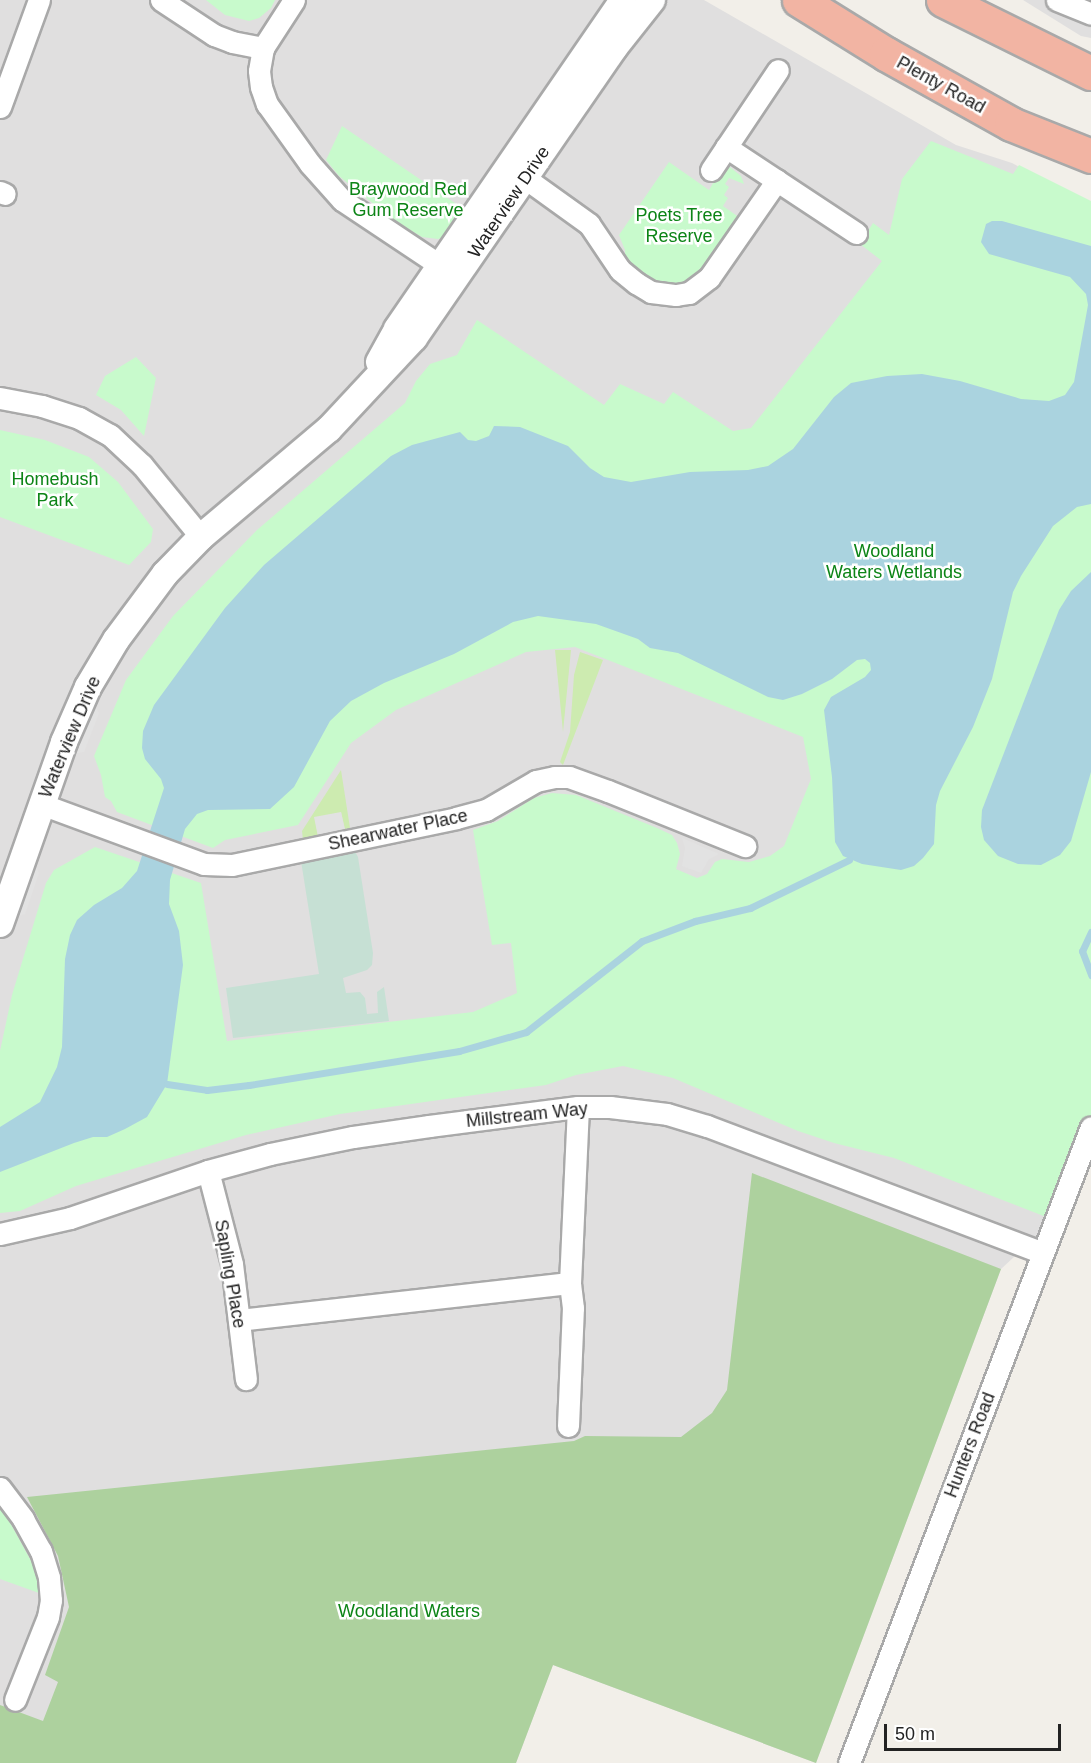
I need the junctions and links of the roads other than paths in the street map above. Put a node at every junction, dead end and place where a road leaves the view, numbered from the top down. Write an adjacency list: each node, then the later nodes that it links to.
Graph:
1 (39, 0): 13 (street)
2 (161, 0): 10 (street)
3 (294, 0): 10 (street)
4 (622, 0): 17 (street, Waterview Drive)
5 (652, 0): 17 (street, Waterview Drive)
6 (799, 0): 15 (highway, Plenty Road)
7 (944, 0): 12 (highway)
8 (1058, 0): 9 (street)
9 (1091, 15)
10 (263, 48): 20 (street)
11 (778, 70): 14 (street)
12 (1091, 73)
13 (0, 107)
14 (726, 147): 16 (street); 18 (street)
15 (1091, 156)
16 (711, 170)
17 (517, 172): 18 (street); 20 (street, Waterview Drive)
18 (777, 180): 19 (street)
19 (856, 233)
20 (449, 271): 22 (street, Waterview Drive)
21 (0, 398): 22 (street)
22 (201, 537): 23 (street, Waterview Drive)
23 (42, 804): 24 (street, Shearwater Place); 25 (street, Waterview Drive)
24 (745, 846)
25 (0, 924)
26 (578, 1107): 28 (street, Millstream Way); 30 (street, Millstream Way); 31 (street)
27 (1091, 1127): 30 (street, Hunters Road)
28 (208, 1171): 29 (street, Millstream Way); 32 (street, Sapling Place)
29 (0, 1234)
30 (1043, 1253): 37 (street, Hunters Road)
31 (570, 1283): 32 (street); 34 (street)
32 (238, 1320): 33 (street, Sapling Place)
33 (246, 1379)
34 (568, 1426)
35 (0, 1488): 36 (street)
36 (15, 1700)
37 (849, 1763)

